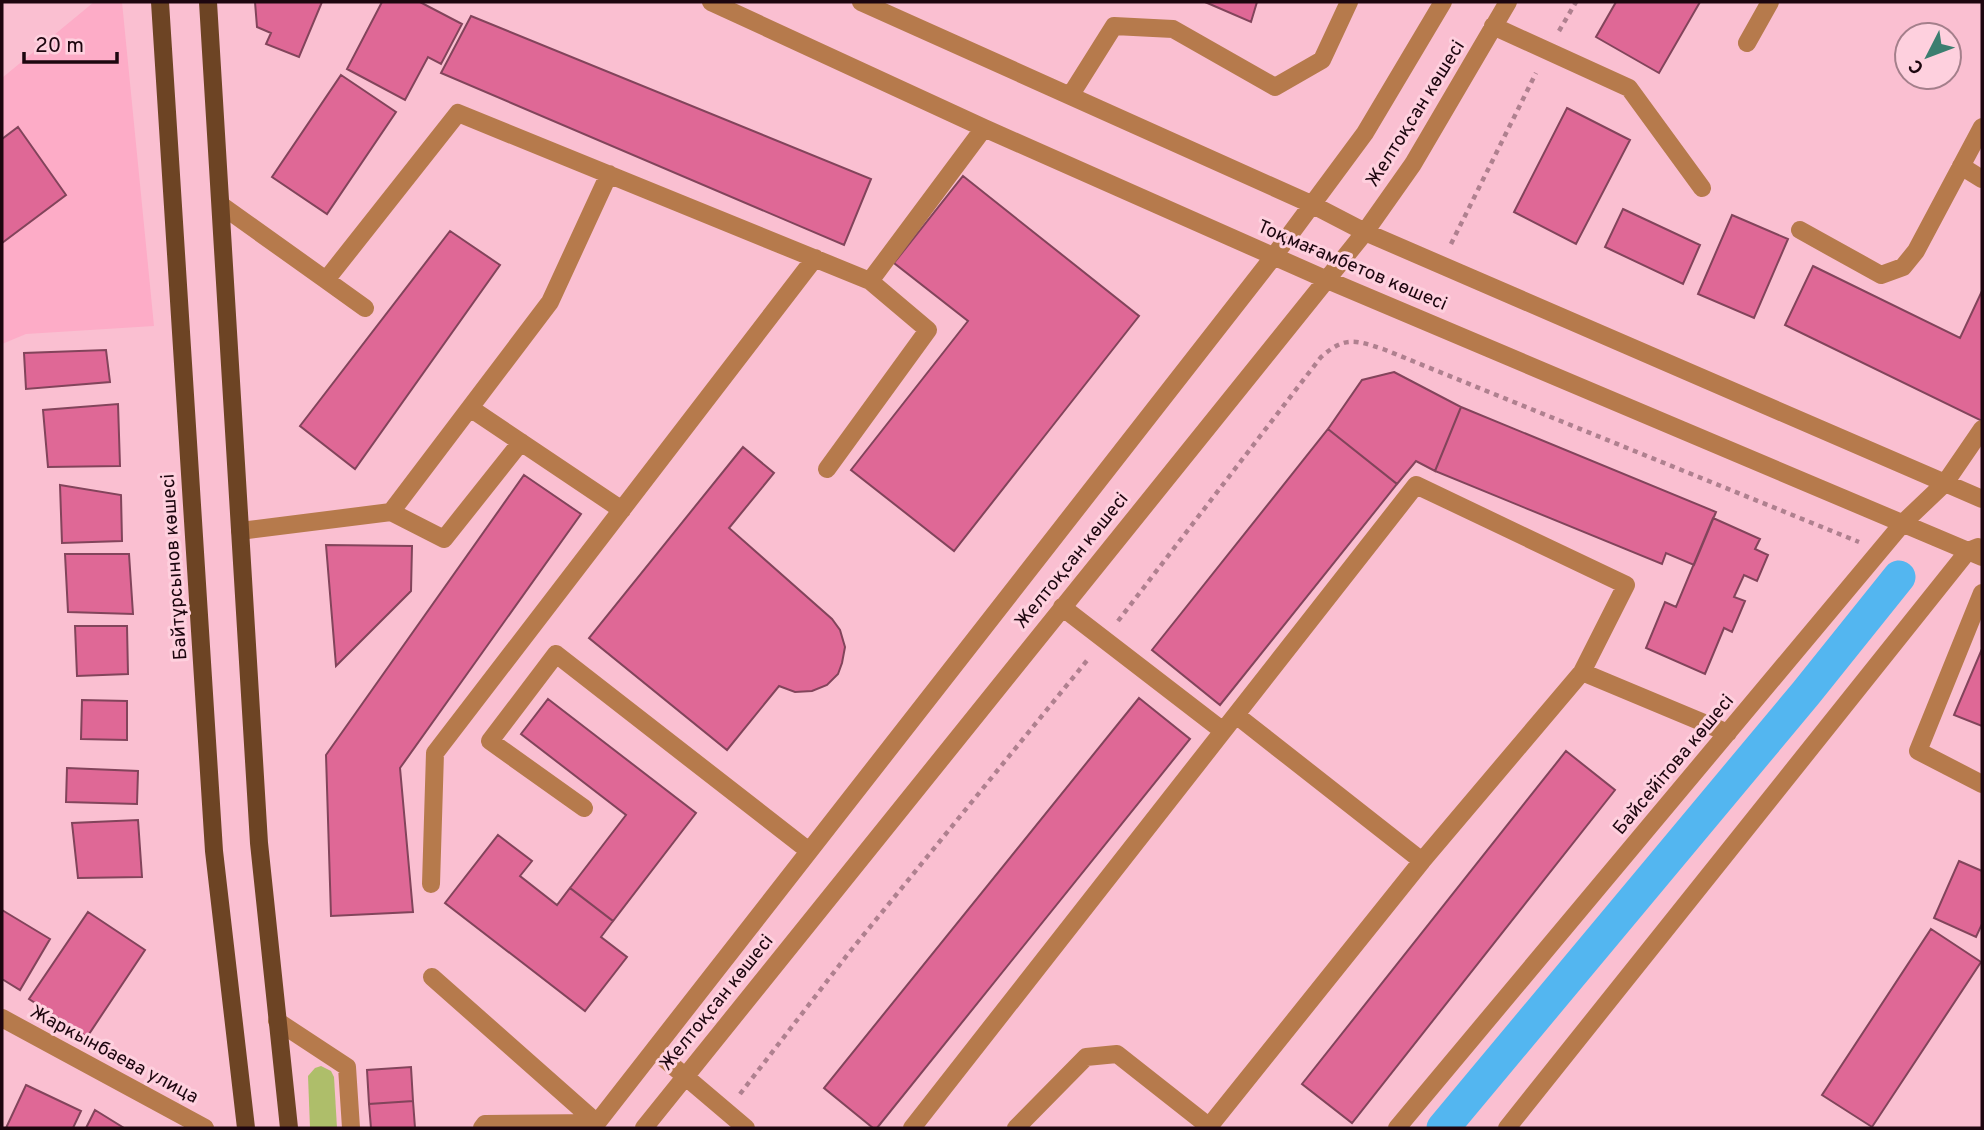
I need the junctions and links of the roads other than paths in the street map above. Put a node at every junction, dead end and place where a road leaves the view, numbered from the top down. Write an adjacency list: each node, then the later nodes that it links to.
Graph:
1 (160, 2): 57 (main road, Байтұрсынов көшесі)
2 (208, 2): 19 (main road)
3 (712, 2): 13 (street, Тоқмағамбетов көшесі)
4 (861, 2): 11 (street, Тоқмағамбетов көшесі)
5 (1349, 2): 11 (street)
6 (1443, 2): 18 (street, Желтоқсан көшесі)
7 (1508, 2): 9 (street, Желтоқсан көшесі)
8 (1770, 2): 10 (street)
9 (1493, 26): 17 (street); 21 (street, Желтоқсан көшесі)
10 (1747, 43)
11 (1070, 96): 18 (street, Тоқмағамбетов көшесі)
12 (1982, 127): 14 (street)
13 (984, 128): 22 (street, Тоқмағамбетов көшесі); 26 (street)
14 (1961, 166): 16 (street); 20 (street)
15 (609, 174): 23 (street); 25 (street); 28 (street)
16 (1982, 179)
17 (1702, 188)
18 (1311, 204): 21 (street, Тоқмағамбетов көшесі); 22 (street, Желтоқсан көшесі)
19 (220, 205): 25 (street); 37 (main road)
20 (1800, 230)
21 (1365, 232): 24 (street, Желтоқсан көшесі); 32 (street, Тоқмағамбетов көшесі)
22 (1274, 256): 24 (street, Тоқмағамбетов көшесі); 47 (street, Желтоқсан көшесі)
23 (815, 258): 26 (street); 34 (street)
24 (1325, 279): 36 (street, Тоқмағамбетов көшесі); 40 (street, Желтоқсан көшесі)
25 (326, 280): 27 (street)
26 (870, 281): 31 (street)
27 (365, 308)
28 (470, 408): 30 (street); 35 (street)
29 (1982, 429): 32 (street, Байсейітова көшесі)
30 (521, 442): 34 (street); 35 (street)
31 (827, 469)
32 (1945, 483): 33 (street, Тоқмағамбетов көшесі); 36 (street, Байсейітова көшесі)
33 (1982, 499)
34 (622, 510): 49 (street)
35 (391, 512): 37 (street)
36 (1903, 523): 38 (street, Тоқмағамбетов көшесі); 44 (street, Байсейітова көшесі)
37 (240, 531): 52 (main road)
38 (1977, 551): 67 (street)
39 (1982, 593): 45 (street)
40 (1062, 607): 43 (street); 54 (street, Желтоқсан көшесі)
41 (1582, 672): 42 (street); 44 (street); 48 (street)
42 (1236, 715): 43 (street); 48 (street)
43 (1223, 731): 63 (street)
44 (1728, 733): 66 (street, Байсейітова көшесі)
45 (1982, 784)
46 (584, 808): 47 (street)
47 (809, 851): 53 (street, Желтоқсан көшесі)
48 (1422, 861): 65 (street)
49 (431, 884)
50 (432, 977): 55 (street)
51 (2, 1018): 56 (street, Жаркынбаева улица)
52 (277, 1021): 58 (main road); 59 (street)
53 (654, 1049): 54 (street); 55 (street, Желтоқсан көшесі)
54 (686, 1076): 61 (street, Желтоқсан көшесі); 62 (street)
55 (595, 1126): 60 (street)
56 (205, 1128)
57 (246, 1128)
58 (289, 1128)
59 (351, 1128)
60 (482, 1128)
61 (644, 1128)
62 (746, 1128)
63 (912, 1128)
64 (1016, 1128): 65 (street)
65 (1210, 1128)
66 (1398, 1128)
67 (1507, 1128)

